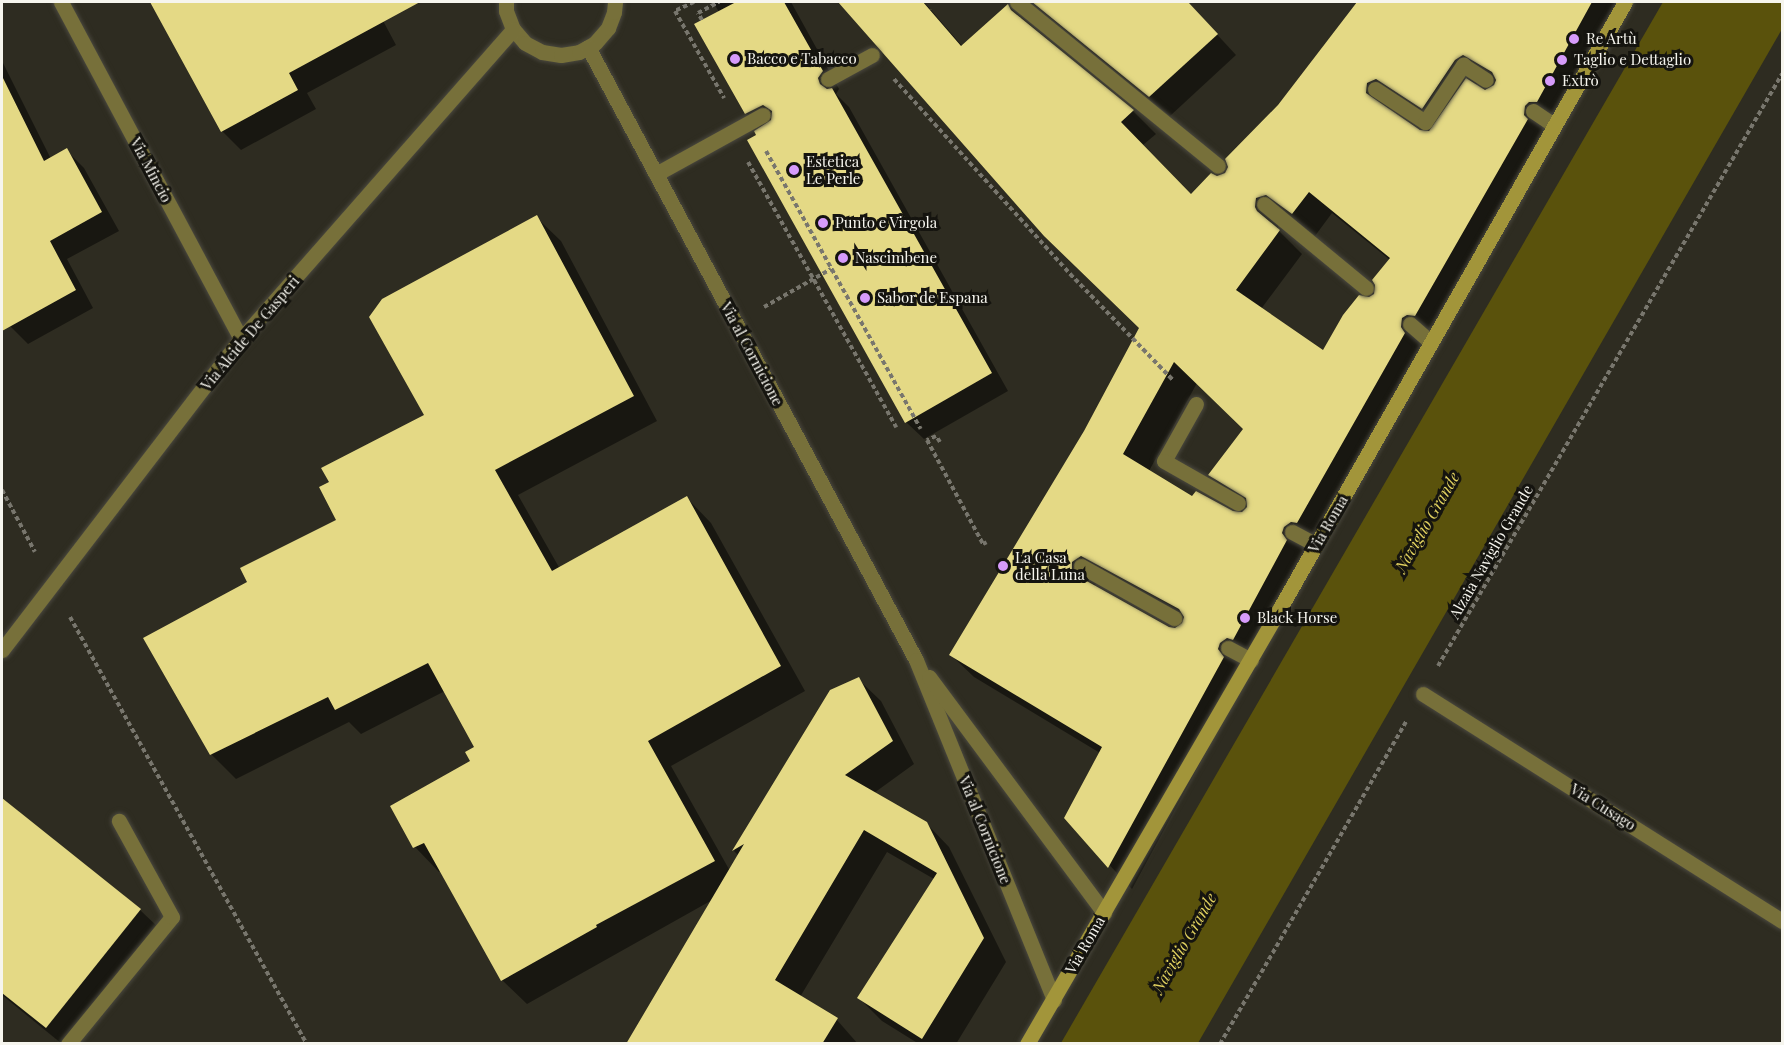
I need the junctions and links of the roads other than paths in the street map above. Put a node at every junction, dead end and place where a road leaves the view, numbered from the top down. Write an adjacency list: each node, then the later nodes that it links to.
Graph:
1 (62, 2): 20 (street, Via Mincio)
2 (506, 2): 6 (street)
3 (615, 2): 7 (street)
4 (1017, 2): 15 (street)
5 (1625, 2): 14 (street, Via Roma)
6 (513, 29): 7 (street); 20 (street, Via Alcide De Gasperi)
7 (588, 47): 16 (street, Via al Cornicione)
8 (872, 54): 9 (street)
9 (828, 79)
10 (1486, 80): 11 (street)
11 (1375, 89)
12 (1533, 111): 14 (street)
13 (763, 115): 16 (street)
14 (1554, 125): 21 (street, Via Roma)
15 (1218, 166)
16 (656, 174): 30 (street, Via al Cornicione)
17 (1264, 204): 18 (street)
18 (1366, 288)
19 (1410, 324): 21 (street)
20 (241, 339): 29 (street, Via Alcide De Gasperi)
21 (1431, 342): 25 (street, Via Roma)
22 (1196, 404): 23 (street)
23 (1238, 502)
24 (1292, 532): 25 (street)
25 (1316, 545): 31 (street, Via Roma)
26 (1081, 566): 27 (street)
27 (1174, 618)
28 (1228, 648): 31 (street)
29 (2, 650)
30 (916, 660): 34 (street, Via al Cornicione); 36 (street, Via al Cornicione)
31 (1251, 660): 34 (street, Via Roma)
32 (1423, 694): 35 (street, Via Cusago)
33 (119, 821): 37 (street)
34 (1104, 912): 36 (street, Via Roma)
35 (1782, 921)
36 (1054, 1000): 38 (street, Via Roma)
37 (68, 1044)
38 (1027, 1044)

